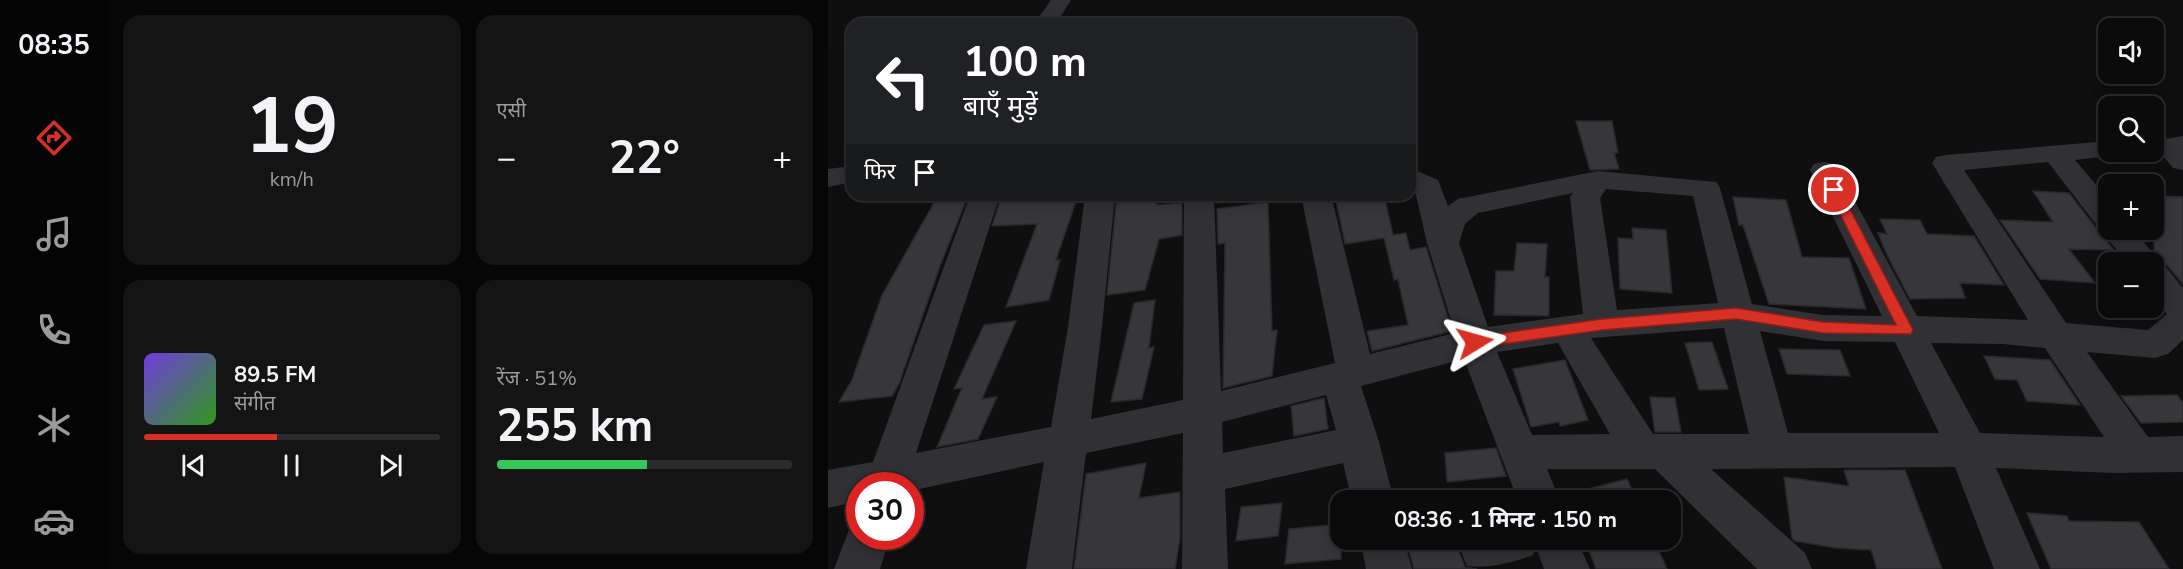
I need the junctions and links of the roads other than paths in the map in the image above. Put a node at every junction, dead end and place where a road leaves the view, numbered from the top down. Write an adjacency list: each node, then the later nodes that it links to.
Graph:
1 (1061, 0): 2 (street)
2 (1049, 18)
3 (2098, 150): 4 (street)
4 (2054, 152): 14 (street); 24 (street)
5 (1824, 170): 23 (street)
6 (846, 175): 7 (street)
7 (828, 178)
8 (1416, 180): 16 (street)
9 (1598, 180): 16 (street); 20 (street); 22 (street)
10 (983, 201): 36 (street)
11 (1099, 201): 28 (street)
12 (1198, 201): 27 (street)
13 (1317, 201): 26 (street)
14 (2098, 206)
15 (2125, 240): 17 (street)
16 (1443, 243): 25 (street)
17 (2136, 252)
18 (2164, 288): 19 (street)
19 (2183, 311)
20 (1736, 314): 22 (street); 23 (street); 31 (street)
21 (2183, 320): 24 (street)
22 (1585, 327): 25 (street); 33 (street)
23 (1906, 330): 24 (street); 30 (street)
24 (2054, 333): 34 (street)
25 (1475, 342): 26 (street); 32 (street)
26 (1347, 375): 27 (street); 29 (street)
27 (1200, 412): 28 (street); 38 (street)
28 (1068, 440): 37 (street); 47 (street)
29 (1359, 442): 38 (street); 41 (street)
30 (1968, 450): 31 (street); 34 (street); 52 (street)
31 (1773, 451): 33 (street)
32 (1520, 452): 33 (street); 42 (street)
33 (1653, 452): 51 (street)
34 (2138, 454): 35 (street)
35 (2183, 454)
36 (889, 472)
37 (924, 472)
38 (1202, 476): 48 (street)
39 (846, 487): 40 (street)
40 (828, 489)
41 (1370, 490)
42 (1535, 490)
43 (864, 550): 46 (street)
44 (1384, 550): 49 (street)
45 (1559, 550): 50 (street)
46 (857, 569)
47 (1049, 569)
48 (1204, 569)
49 (1389, 569)
50 (1567, 569)
51 (1789, 569)
52 (2017, 569)

